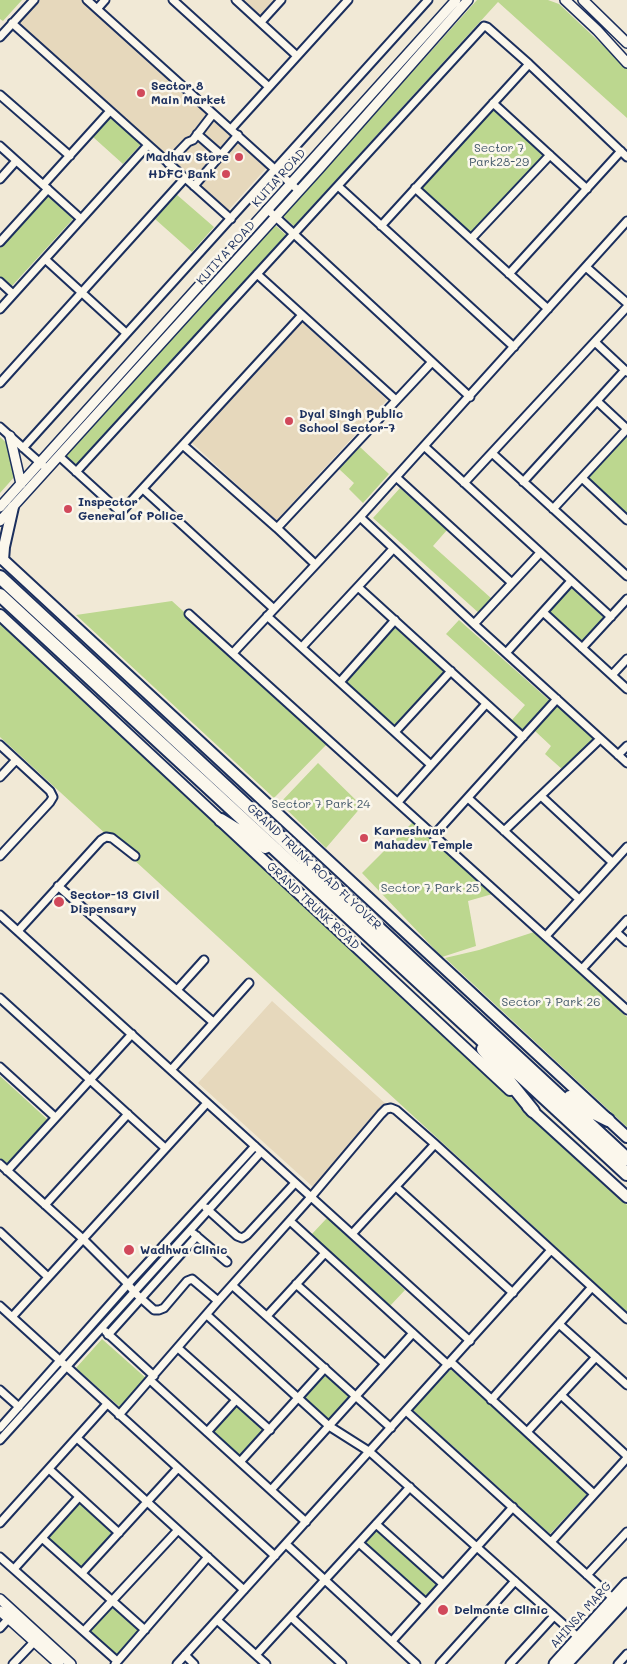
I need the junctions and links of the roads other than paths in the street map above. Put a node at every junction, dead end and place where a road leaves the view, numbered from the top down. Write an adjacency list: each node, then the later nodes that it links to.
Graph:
1 (34, 0): 15 (street)
2 (87, 0): 13 (street)
3 (105, 0): 13 (street)
4 (173, 0): 21 (street)
5 (236, 0): 14 (street)
6 (281, 0): 14 (street)
7 (348, 0): 18 (street)
8 (428, 0): 38 (street)
9 (456, 0): 41 (street, KUTIA ROAD)
10 (468, 0): 47 (street, KUTIYA ROAD)
11 (565, 0): 19 (street)
12 (584, 1): 17 (street)
13 (97, 9): 25 (street)
14 (261, 22): 18 (street)
15 (12, 24): 16 (street); 24 (street)
16 (0, 37)
17 (627, 43)
18 (297, 56): 21 (street)
19 (627, 63)
20 (529, 64): 23 (street); 31 (street); 43 (street)
21 (269, 87): 26 (street)
22 (0, 95): 34 (street)
23 (493, 103): 33 (street); 45 (street)
24 (110, 111): 29 (street); 34 (street)
25 (214, 114): 26 (street); 27 (street)
26 (231, 129): 28 (street)
27 (197, 134): 32 (street); 37 (street)
28 (238, 135): 32 (street); 38 (street)
29 (148, 145): 37 (street); 50 (street)
30 (0, 146): 36 (street)
31 (621, 151): 35 (street); 46 (street)
32 (221, 155): 42 (street)
33 (550, 155): 46 (street); 55 (street)
34 (70, 156): 44 (street)
35 (627, 157)
36 (16, 161): 40 (street); 44 (street)
37 (168, 163): 39 (street)
38 (276, 170): 41 (street); 51 (street)
39 (185, 178): 42 (street); 62 (street)
40 (0, 179)
41 (291, 183): 47 (street); 48 (street, KUTIA ROAD)
42 (194, 186): 51 (street)
43 (338, 186): 52 (street); 54 (street)
44 (45, 187): 50 (street); 56 (street)
45 (415, 188): 52 (street); 55 (street)
46 (587, 189): 60 (street)
47 (299, 191): 49 (street, KUTIYA ROAD)
48 (267, 210): 49 (street); 86 (street, KUTIA ROAD)
49 (275, 217): 54 (street); 85 (street, KUTIYA ROAD)
50 (81, 219): 57 (street)
51 (231, 219): 69 (street)
52 (381, 226): 71 (street)
53 (625, 226): 58 (street)
54 (294, 234): 59 (street); 72 (street)
55 (471, 239): 60 (street)
56 (0, 242)
57 (45, 259): 62 (street); 63 (street)
58 (586, 267): 64 (street); 67 (street)
59 (257, 274): 68 (street); 87 (street)
60 (509, 274): 67 (street)
61 (0, 282): 63 (street)
62 (82, 292): 69 (street); 74 (street)
63 (13, 294): 66 (street)
64 (627, 303)
65 (627, 307): 70 (street)
66 (0, 309)
67 (548, 310): 71 (street)
68 (302, 315): 76 (street); 81 (street)
69 (126, 334): 83 (street)
70 (594, 342): 73 (street); 84 (street)
71 (514, 347): 75 (street)
72 (432, 362): 75 (street); 76 (street)
73 (626, 371): 77 (street)
74 (0, 383)
75 (470, 397): 82 (street)
76 (396, 400): 99 (street)
77 (597, 401): 79 (street); 90 (street)
78 (0, 427): 80 (street)
79 (627, 429): 89 (street)
80 (10, 436): 83 (street); 92 (street)
81 (184, 446): 93 (street); 99 (street)
82 (424, 446): 88 (street); 91 (street)
83 (23, 448): 86 (street)
84 (492, 453): 90 (street); 91 (street)
85 (59, 456): 86 (street, KUTIYA ROAD); 87 (street)
86 (43, 466): 92 (street, KUTIA ROAD); 94 (street, KUTIYA ROAD)
87 (76, 472): 93 (street)
88 (396, 477): 96 (street); 107 (street)
89 (582, 478): 95 (street); 97 (street)
90 (523, 482): 95 (street)
91 (464, 483): 101 (street)
92 (21, 484): 94 (street, KUTIA ROAD)
93 (144, 489): 111 (street)
94 (5, 508): 98 (street, KUTIYA ROAD); 102 (main road)
95 (553, 509): 104 (street)
96 (360, 517): 100 (street); 103 (street)
97 (627, 520)
98 (0, 521)
99 (277, 528): 103 (street)
100 (393, 550): 108 (street); 118 (street)
101 (540, 553): 106 (street); 107 (street)
102 (2, 559): 176 (main road)
103 (315, 564): 111 (street)
104 (627, 576)
105 (0, 577): 168 (highway, GRAND TRUNK ROAD FLYOVER)
106 (571, 581): 112 (street); 116 (street)
107 (512, 583): 118 (street)
108 (358, 587): 117 (street); 119 (street)
109 (0, 595): 149 (highway, GRAND TRUNK ROAD FLYOVER)
110 (627, 599): 116 (street)
111 (274, 609): 115 (street)
112 (543, 612): 120 (street); 122 (street)
113 (189, 614): 121 (street)
114 (0, 615): 143 (main road, GRAND TRUNK ROAD)
115 (267, 616): 119 (street); 121 (street)
116 (611, 617): 120 (street)
117 (395, 620): 124 (street); 126 (street)
118 (474, 624): 122 (street)
119 (302, 647): 126 (street)
120 (582, 648): 125 (street)
121 (233, 653): 142 (street)
122 (506, 653): 128 (street)
123 (627, 659): 125 (street)
124 (451, 671): 129 (street); 130 (street)
125 (612, 676): 127 (street)
126 (340, 682): 130 (street)
127 (627, 689)
128 (557, 699): 131 (street); 132 (street)
129 (486, 704): 131 (street); 138 (street)
130 (395, 732): 138 (street)
131 (523, 737): 141 (street)
132 (600, 738): 135 (street); 140 (street)
133 (0, 745): 136 (street)
134 (627, 746): 135 (street)
135 (618, 755): 137 (street)
136 (16, 760): 139 (street); 147 (street)
137 (627, 763)
138 (431, 765): 142 (street)
139 (0, 777)
140 (541, 796): 144 (street); 150 (street)
141 (468, 798): 144 (street); 145 (street)
142 (398, 802): 145 (street)
143 (221, 820): 149 (highway); 173 (main road, GRAND TRUNK ROAD)
144 (504, 831): 152 (street)
145 (434, 835): 157 (street)
146 (627, 847): 150 (street)
147 (0, 856)
148 (135, 856): 151 (street)
149 (289, 862): 166 (highway, GRAND TRUNK ROAD)
150 (612, 862): 152 (street)
151 (58, 886): 155 (street); 162 (street)
152 (579, 899): 157 (street)
153 (0, 915): 155 (street)
154 (627, 920): 156 (street)
155 (18, 931): 167 (street)
156 (616, 932): 158 (street); 160 (street)
157 (546, 936): 160 (street)
158 (627, 942)
159 (204, 960): 162 (street)
160 (582, 969): 164 (street)
161 (249, 983): 165 (street)
162 (176, 990): 165 (street)
163 (0, 998): 171 (street)
164 (627, 1010)
165 (213, 1022): 170 (street)
166 (468, 1027): 173 (highway); 184 (highway)
167 (132, 1034): 170 (street); 171 (street)
168 (522, 1062): 176 (highway); 181 (highway, GRAND TRUNK ROAD FLYOVER)
169 (0, 1067): 175 (street)
170 (170, 1070): 172 (street)
171 (90, 1080): 174 (street); 175 (street)
172 (207, 1103): 179 (street); 180 (street)
173 (533, 1111): 187 (main road, GRAND TRUNK ROAD)
174 (128, 1114): 179 (street); 190 (street)
175 (56, 1117): 183 (street)
176 (608, 1120): 177 (main road)
177 (627, 1137)
178 (435, 1144): 186 (street); 188 (street); 198 (street)
179 (165, 1148): 197 (street)
180 (258, 1149): 185 (street); 189 (street); 191 (street)
181 (627, 1159)
182 (0, 1164): 183 (street)
183 (7, 1171): 190 (street)
184 (627, 1174)
185 (295, 1183): 188 (street); 191 (street)
186 (396, 1187): 195 (street); 207 (street)
187 (627, 1197)
188 (311, 1198): 192 (street); 195 (street)
189 (202, 1204): 191 (street); 202 (street)
190 (45, 1205): 197 (street)
191 (208, 1210): 193 (street)
192 (290, 1221): 199 (street); 204 (street)
193 (190, 1230): 196 (street); 206 (street)
194 (0, 1232): 201 (street)
195 (352, 1234): 219 (street)
196 (197, 1236): 200 (street); 208 (street)
197 (82, 1239): 201 (street); 202 (street)
198 (551, 1250): 205 (street); 207 (street)
199 (325, 1253): 203 (street); 217 (street)
200 (227, 1262)
201 (48, 1276): 213 (street)
202 (128, 1284): 206 (street); 222 (street)
203 (296, 1284): 212 (street); 223 (street)
204 (233, 1286): 209 (street); 212 (street)
205 (592, 1287): 214 (street); 215 (street)
206 (134, 1292): 208 (street); 216 (street)
207 (513, 1293): 219 (street)
208 (140, 1298): 209 (street); 218 (street)
209 (218, 1301): 211 (street)
210 (0, 1306): 213 (street)
211 (207, 1315): 220 (street); 232 (street)
212 (267, 1316): 226 (street)
213 (12, 1317): 222 (street)
214 (627, 1319)
215 (559, 1324): 221 (street); 234 (street)
216 (101, 1328): 218 (street); 225 (street)
217 (413, 1333): 223 (street); 224 (street)
218 (108, 1335): 227 (street)
219 (470, 1341): 224 (street)
220 (178, 1348): 227 (street); 233 (street)
221 (596, 1357): 228 (street); 231 (street)
222 (60, 1361): 225 (street); 236 (street)
223 (385, 1364): 230 (street)
224 (449, 1364): 234 (street); 237 (street)
225 (66, 1367): 235 (street); 246 (street)
226 (325, 1368): 230 (street); 232 (street)
227 (152, 1378): 238 (street); 243 (street)
228 (627, 1385)
229 (0, 1390): 236 (street)
230 (356, 1396): 239 (street); 241 (street)
231 (561, 1396): 244 (street); 248 (street)
232 (298, 1398): 239 (street); 242 (street)
233 (236, 1400): 242 (street); 243 (street)
234 (491, 1400): 244 (street)
235 (107, 1404): 238 (street); 245 (street)
236 (18, 1407): 240 (street)
237 (406, 1411): 241 (street); 257 (street)
238 (119, 1415): 250 (street)
239 (329, 1426): 247 (street); 253 (street)
240 (0, 1428)
241 (392, 1428): 247 (street)
242 (270, 1430): 249 (street)
243 (207, 1432): 249 (street)
244 (527, 1432): 254 (street)
245 (77, 1438): 251 (street); 256 (street)
246 (0, 1440)
247 (370, 1452): 252 (street); 258 (street)
248 (627, 1457): 254 (street)
249 (240, 1462): 253 (street)
250 (178, 1468): 256 (street); 269 (street)
251 (49, 1469): 255 (street); 259 (street)
252 (410, 1487): 260 (street); 268 (street)
253 (271, 1490): 258 (street)
254 (594, 1494): 265 (street)
255 (79, 1497): 263 (street); 264 (street)
256 (147, 1502): 261 (street); 263 (street)
257 (512, 1507): 265 (street); 268 (street)
258 (306, 1522): 267 (street)
259 (0, 1523)
260 (376, 1524): 266 (street); 277 (street)
261 (178, 1530): 271 (street); 281 (street)
262 (627, 1532): 274 (street)
263 (119, 1533): 273 (street)
264 (42, 1538): 272 (street); 273 (street)
265 (551, 1542): 274 (street)
266 (359, 1543): 275 (street); 283 (street)
267 (286, 1544): 269 (street); 275 (street)
268 (476, 1547): 276 (street); 277 (street)
269 (275, 1556): 279 (street)
270 (0, 1557): 272 (street)
271 (208, 1557): 279 (street); 290 (street)
272 (14, 1570): 291 (street)
273 (82, 1573): 281 (street)
274 (587, 1575): 282 (street)
275 (325, 1580): 286 (street); 292 (street)
276 (515, 1581): 287 (street); 307 (street)
277 (443, 1584): 283 (street)
278 (627, 1584): 282 (highway, AHINSA MARG)
279 (244, 1590): 288 (street)
280 (0, 1599): 285 (street)
281 (112, 1600): 290 (street); 291 (street)
282 (620, 1600): 293 (highway, AHINSA MARG)
283 (426, 1603): 292 (street)
284 (0, 1611): 285 (street)
285 (12, 1616): 289 (street); 294 (street); 301 (street)
286 (291, 1616): 297 (street); 305 (street)
287 (554, 1616): 293 (street); 308 (street)
288 (217, 1620): 296 (street); 297 (street)
289 (0, 1628)
290 (145, 1630): 298 (street)
291 (84, 1631): 298 (street)
292 (392, 1641): 306 (street)
293 (581, 1641): 309 (highway, AHINSA MARG); 310 (highway, AHINSA MARG)
294 (34, 1642): 299 (street); 300 (street)
295 (627, 1654): 311 (street)
296 (185, 1655): 302 (street); 303 (street)
297 (256, 1655): 304 (street)
298 (116, 1662)
299 (16, 1663)
300 (59, 1664)
301 (71, 1664)
302 (177, 1664)
303 (194, 1664)
304 (266, 1664)
305 (342, 1664)
306 (416, 1664)
307 (440, 1664)
308 (510, 1664)
309 (555, 1664)
310 (566, 1664)
311 (618, 1664)

